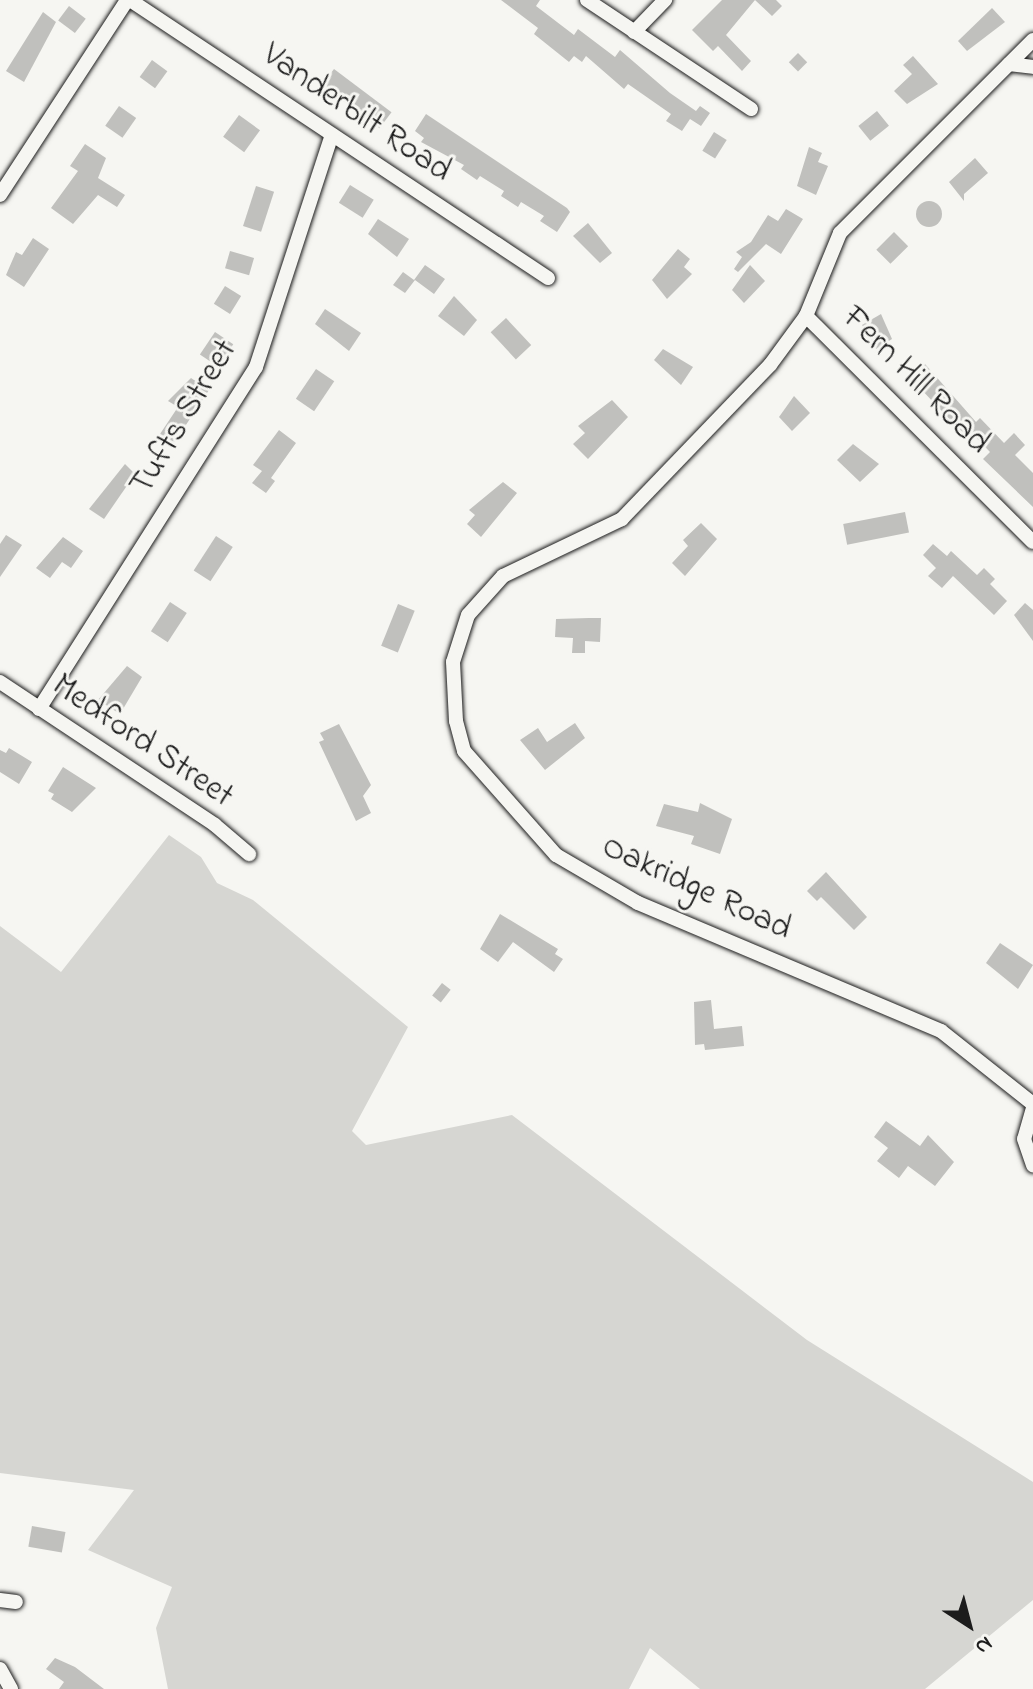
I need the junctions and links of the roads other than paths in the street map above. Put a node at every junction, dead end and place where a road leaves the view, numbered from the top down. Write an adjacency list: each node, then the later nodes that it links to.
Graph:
1 (129, 0): 9 (street, Vanderbilt Road); 10 (street)
2 (587, 0): 4 (street)
3 (665, 0): 4 (street)
4 (634, 32): 8 (street)
5 (1033, 40): 6 (street, Fern Hill Road)
6 (1009, 64): 7 (street); 12 (street, Fern Hill Road)
7 (1033, 67)
8 (751, 109)
9 (332, 135): 11 (street, Vanderbilt Road); 15 (street, Tufts Street)
10 (0, 195)
11 (548, 278)
12 (806, 316): 13 (street, Fern Hill Road); 17 (street, Oakridge Road)
13 (1033, 542)
14 (0, 682): 15 (street, Medford Street)
15 (39, 709): 16 (street, Medford Street)
16 (249, 854)
17 (1033, 1106): 18 (street, Oakridge Road)
18 (1033, 1165)
19 (0, 1600): 20 (street)
20 (16, 1602)
21 (0, 1669): 22 (street)
22 (11, 1689)

